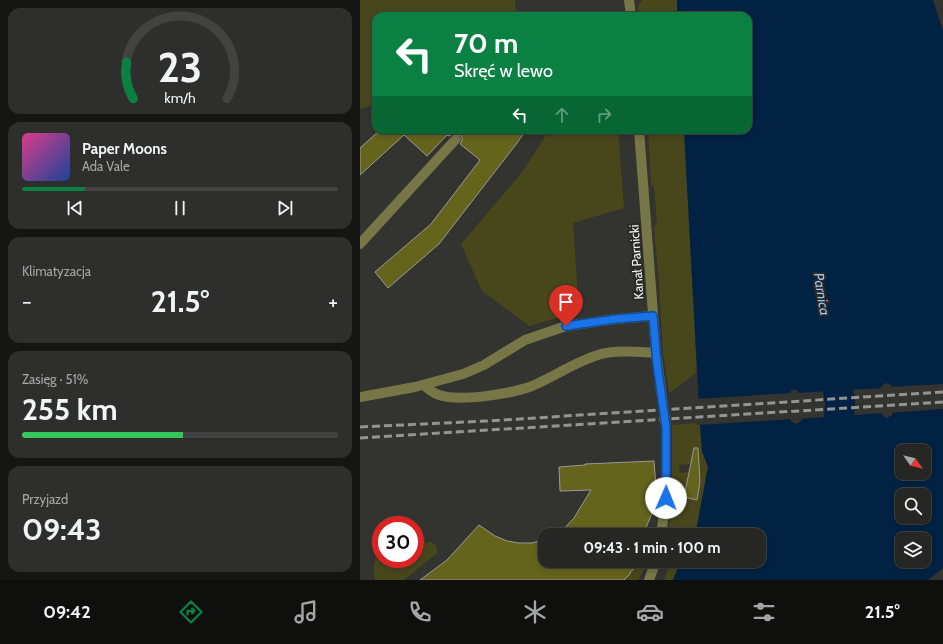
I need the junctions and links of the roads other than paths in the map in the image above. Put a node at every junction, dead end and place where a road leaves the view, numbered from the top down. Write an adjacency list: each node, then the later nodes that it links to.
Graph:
1 (630, 1): 2 (street)
2 (631, 12)
3 (639, 134): 6 (street, Kanał Parnicki)
4 (456, 140): 5 (street)
5 (360, 244)
6 (653, 316): 7 (street, Kanał Parnicki); 8 (street)
7 (656, 353): 8 (street); 10 (street, Kanał Parnicki)
8 (424, 385): 9 (street)
9 (362, 396)
10 (662, 528)
11 (653, 568): 12 (street)
12 (649, 580)

